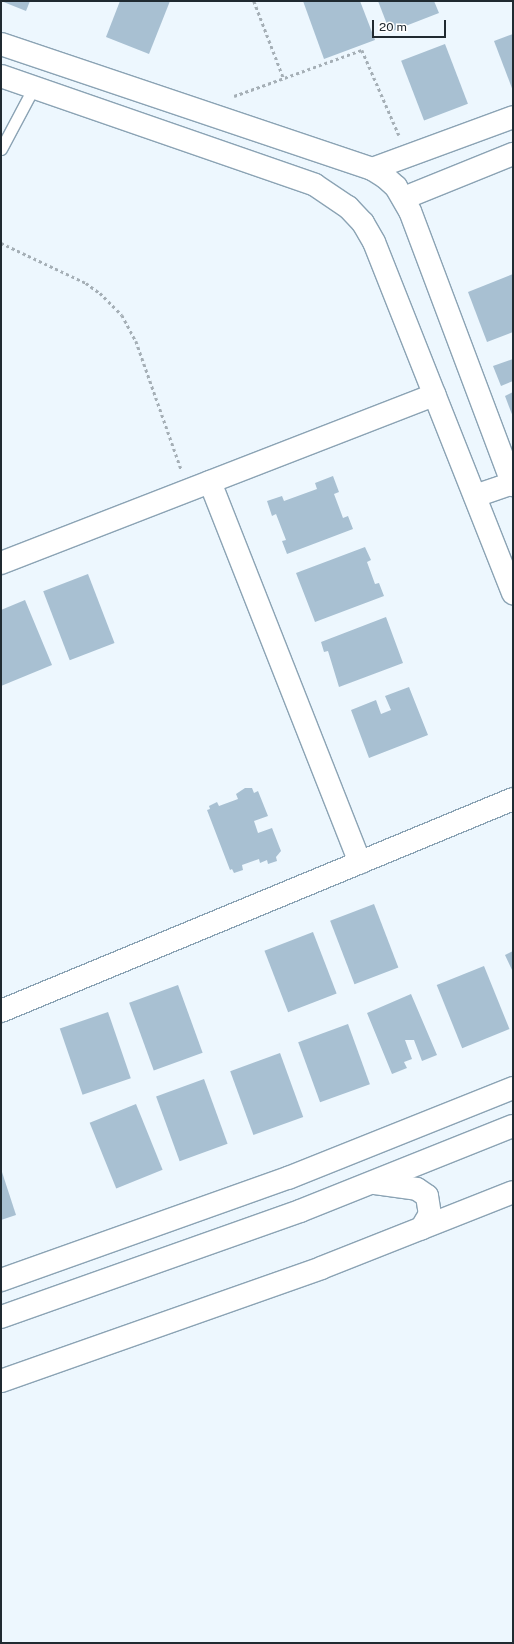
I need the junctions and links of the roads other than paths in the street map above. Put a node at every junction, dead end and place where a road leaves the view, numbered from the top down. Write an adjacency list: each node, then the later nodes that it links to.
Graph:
1 (1, 44): 7 (street)
2 (1, 76): 3 (street)
3 (34, 87): 5 (lane); 9 (street)
4 (513, 117): 7 (street)
5 (1, 150)
6 (513, 154): 8 (street)
7 (372, 169): 8 (street)
8 (404, 198): 11 (street)
9 (435, 395): 10 (street); 12 (street)
10 (210, 482): 13 (street); 16 (street)
11 (512, 484): 12 (street)
12 (475, 496): 14 (street)
13 (1, 563)
14 (513, 593)
15 (513, 799): 16 (street)
16 (360, 863): 17 (street)
17 (1, 1011)
18 (513, 1088): 23 (street)
19 (513, 1126): 20 (street)
20 (372, 1183): 22 (street); 24 (street)
21 (513, 1192): 22 (street)
22 (421, 1229): 25 (street)
23 (1, 1280)
24 (1, 1317)
25 (1, 1381)

